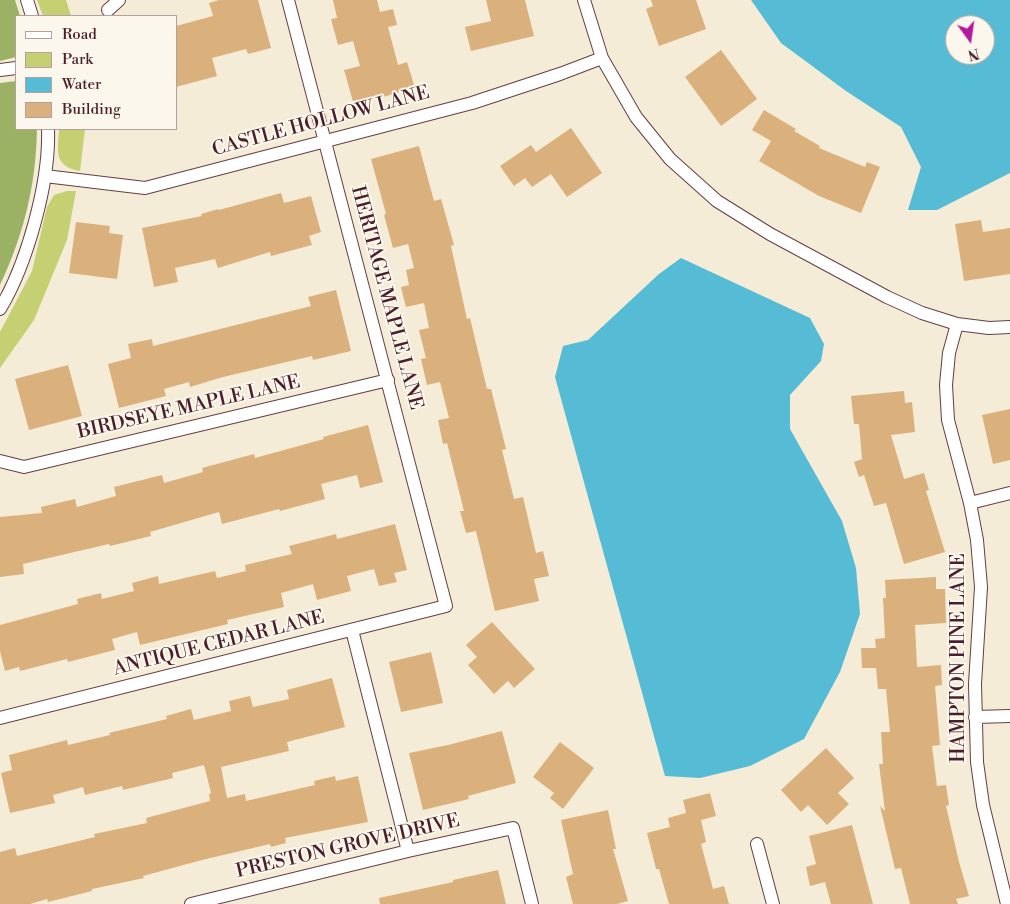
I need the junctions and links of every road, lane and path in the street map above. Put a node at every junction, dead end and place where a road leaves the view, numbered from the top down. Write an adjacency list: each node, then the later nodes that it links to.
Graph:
1 (27, 0): 6 (street)
2 (119, 0): 5 (street)
3 (288, 0): 11 (street, HERITAGE MAPLE LANE)
4 (584, 0): 7 (street)
5 (108, 10)
6 (32, 15)
7 (602, 58): 11 (street, CASTLE HOLLOW LANE); 14 (street)
8 (15, 68): 9 (street)
9 (0, 70)
10 (48, 130): 12 (street)
11 (325, 140): 12 (street, CASTLE HOLLOW LANE); 16 (street, HERITAGE MAPLE LANE)
12 (45, 176): 13 (street)
13 (0, 310)
14 (957, 324): 15 (street); 19 (street, HAMPTON PINE LANE)
15 (1010, 327)
16 (388, 380): 17 (street, BIRDSEYE MAPLE LANE); 20 (street, HERITAGE MAPLE LANE)
17 (0, 461)
18 (1010, 493): 19 (street)
19 (970, 503): 23 (street, HAMPTON PINE LANE)
20 (446, 606): 21 (street, ANTIQUE CEDAR LANE)
21 (352, 630): 24 (street, ANTIQUE CEDAR LANE); 26 (street)
22 (1010, 716): 23 (street)
23 (975, 717): 30 (street, HAMPTON PINE LANE)
24 (0, 718)
25 (757, 844): 29 (street)
26 (408, 851): 27 (street, PRESTON GROVE DRIVE); 28 (street, PRESTON GROVE DRIVE)
27 (191, 904)
28 (532, 904)
29 (773, 904)
30 (1007, 904)

